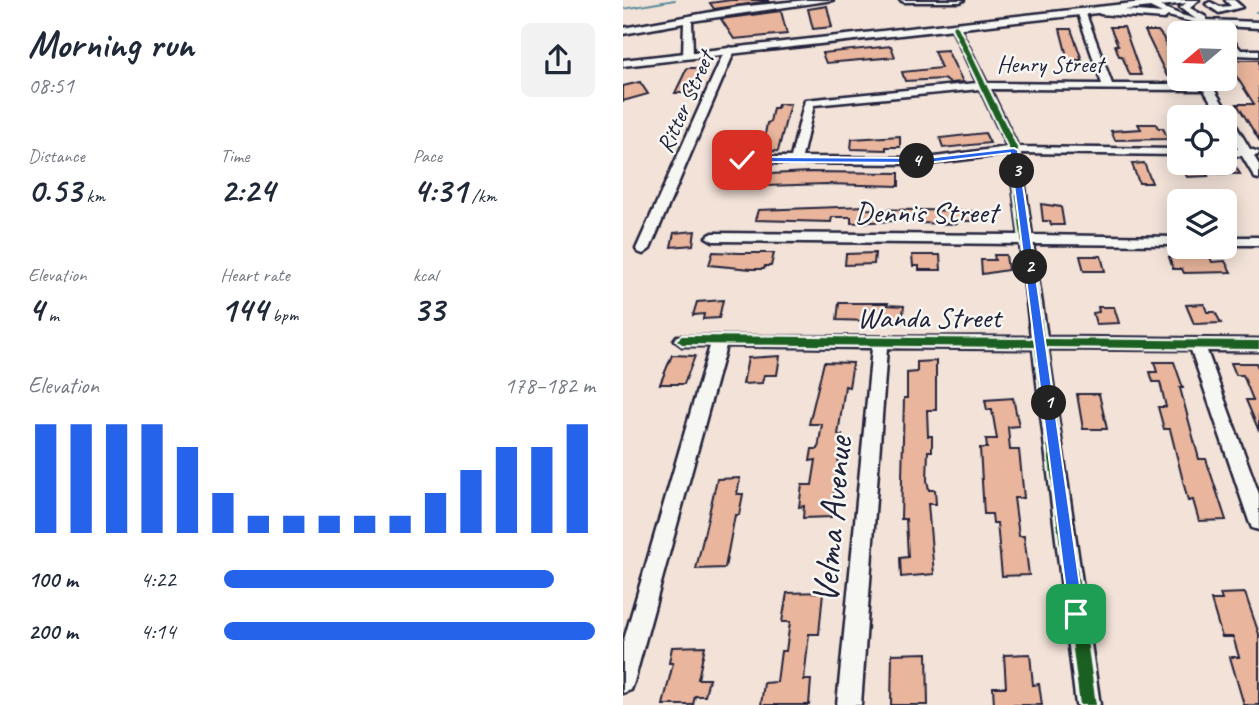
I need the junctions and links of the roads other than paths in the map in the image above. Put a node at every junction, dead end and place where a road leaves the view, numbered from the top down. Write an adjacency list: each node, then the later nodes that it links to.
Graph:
1 (829, 0): 11 (street)
2 (904, 0): 3 (street)
3 (960, 0)
4 (1187, 0): 8 (main road)
5 (1195, 0): 13 (street)
6 (1230, 0): 7 (street)
7 (1206, 2)
8 (1153, 5): 9 (main road); 12 (street)
9 (1100, 11): 10 (main road); 12 (street)
10 (1082, 14): 16 (main road); 24 (street)
11 (688, 20): 17 (street); 21 (street)
12 (1186, 21)
13 (1210, 21)
14 (1237, 24): 15 (street)
15 (1259, 25)
16 (955, 27): 18 (main road); 25 (street)
17 (623, 31)
18 (730, 50): 21 (main road); 38 (street, Ritter Street)
19 (1259, 52): 20 (street)
20 (1238, 53)
21 (688, 55): 22 (main road)
22 (623, 63)
23 (1167, 84): 24 (street, Henry Street)
24 (1108, 85): 25 (street, Henry Street)
25 (982, 86): 27 (street); 31 (street, Henry Street)
26 (1211, 91): 29 (street)
27 (1014, 150): 28 (street); 31 (street); 34 (street)
28 (1167, 152)
29 (1253, 153): 32 (street)
30 (742, 160): 31 (street)
31 (796, 160)
32 (1259, 175)
33 (713, 237): 34 (street, Dennis Street)
34 (1026, 239): 35 (street, Dennis Street); 42 (street)
35 (1167, 241)
36 (1237, 241): 37 (street)
37 (1259, 241)
38 (643, 248)
39 (682, 340): 40 (street, Wanda Street)
40 (720, 340): 41 (street, Wanda Street); 46 (street)
41 (880, 341): 42 (street, Wanda Street); 47 (street, Velma Avenue)
42 (1041, 342): 43 (street, Wanda Street); 48 (street)
43 (1197, 344): 44 (street, Wanda Street); 45 (street)
44 (1259, 345)
45 (1259, 521)
46 (623, 682)
47 (849, 705)
48 (1088, 705)

